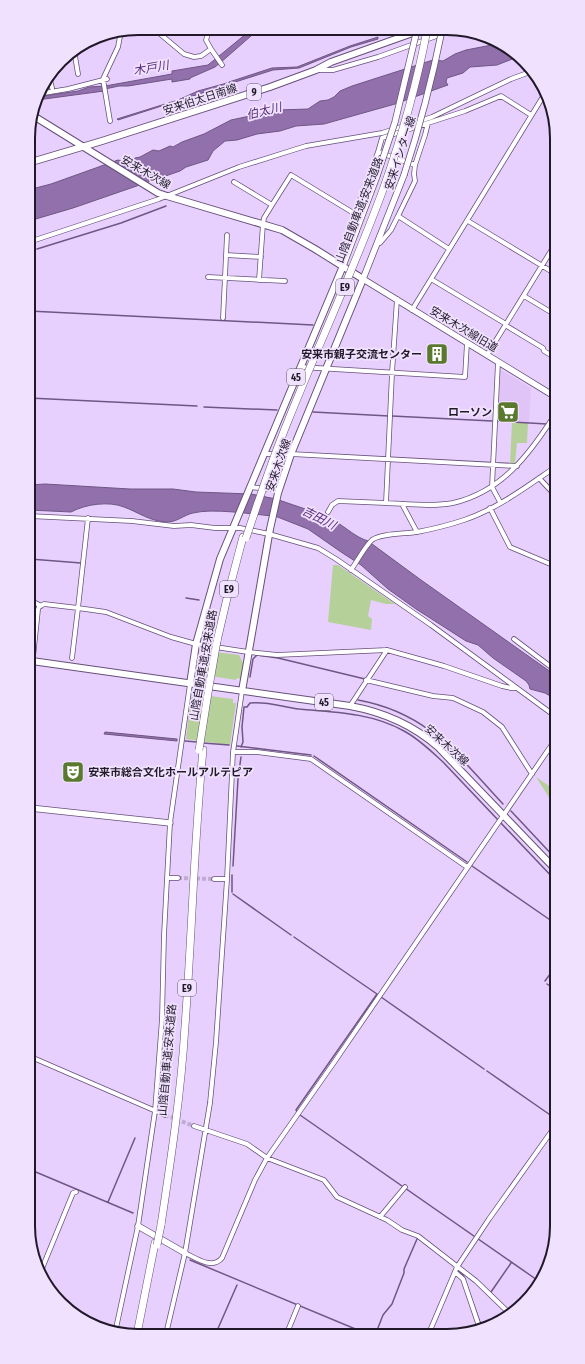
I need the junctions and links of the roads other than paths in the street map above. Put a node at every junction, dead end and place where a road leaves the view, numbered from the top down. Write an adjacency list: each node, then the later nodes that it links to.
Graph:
1 (161, 35): 9 (street)
2 (208, 35): 9 (street)
3 (402, 35): 12 (main road, 安来伯太日南線 / 9)
4 (416, 35): 37 (main road, 安来インター線, bridge)
5 (423, 35): 133 (highway, 山陰自動車道;安来道路 / E9, bridge)
6 (439, 35): 12 (street)
7 (441, 35): 40 (main road, 安来インター線, bridge)
8 (120, 37): 15 (street)
9 (211, 49): 11 (street)
10 (75, 56): 14 (street)
11 (222, 65)
12 (316, 70): 26 (main road, 安来伯太日南線 / 9)
13 (527, 73): 22 (street)
14 (78, 74)
15 (105, 80): 18 (street); 23 (street)
16 (51, 83): 17 (street)
17 (52, 88)
18 (46, 93)
19 (542, 98): 20 (street)
20 (531, 115): 22 (street); 35 (street)
21 (37, 118): 26 (main road)
22 (432, 119): 24 (street); 25 (street)
23 (110, 121)
24 (428, 123): 25 (street); 29 (street)
25 (382, 135): 27 (street); 31 (street)
26 (84, 146): 28 (main road); 31 (main road, 安来木次線)
27 (378, 152): 29 (street); 33 (street)
28 (35, 161)
29 (415, 165): 34 (street)
30 (234, 182): 32 (street)
31 (166, 196): 36 (main road, 安来木次線); 39 (street)
32 (272, 205): 33 (street); 36 (street)
33 (355, 214): 37 (street)
34 (398, 216): 40 (street); 41 (street)
35 (468, 221): 41 (street); 46 (street)
36 (262, 224): 44 (street); 45 (main road, 安来木次線)
37 (357, 231): 45 (main road, 安来インター線)
38 (227, 235): 43 (street)
39 (35, 240)
40 (377, 243): 50 (main road, 安来インター線)
41 (449, 249): 51 (street)
42 (550, 253): 46 (street)
43 (226, 255): 44 (street); 49 (street)
44 (260, 257): 52 (street)
45 (343, 266): 50 (main road, 安来木次線); 64 (main road, 安来木次線 / 45)
46 (542, 266): 47 (street); 54 (street)
47 (550, 271)
48 (208, 277): 49 (street)
49 (225, 278): 52 (street); 58 (street)
50 (363, 279): 55 (main road, 安来木次線旧道); 65 (main road, 安来木次線 / 45)
51 (431, 279): 56 (street); 59 (street)
52 (259, 280): 53 (street)
53 (285, 281)
54 (524, 296): 57 (street); 59 (street)
55 (397, 299): 56 (main road, 安来木次線旧道); 66 (street)
56 (412, 310): 60 (main road, 安来木次線旧道)
57 (550, 312)
58 (223, 318)
59 (506, 325): 61 (street); 62 (street)
60 (467, 343): 61 (main road, 安来木次線旧道); 66 (street)
61 (487, 355): 63 (main road, 安来木次線旧道)
62 (550, 355)
63 (498, 362): 67 (main road, 安来木次線旧道); 72 (street)
64 (300, 368): 65 (street); 69 (main road, 安来木次線 / 45)
65 (326, 368): 66 (street); 70 (main road, 安来木次線 / 45)
66 (392, 373): 71 (street)
67 (550, 394)
68 (550, 423): 73 (street)
69 (264, 454): 70 (street); 76 (main road, 安来木次線 / 45)
70 (291, 454): 71 (street); 79 (main road, 安来木次線 / 45)
71 (388, 459): 72 (street); 81 (street)
72 (492, 464): 73 (street); 77 (street)
73 (517, 466): 77 (street)
74 (550, 471): 75 (street)
75 (539, 478): 78 (street); 80 (street)
76 (250, 488): 79 (street); 87 (main road, 安来木次線 / 45)
77 (492, 488): 80 (street); 82 (street)
78 (550, 490)
79 (279, 492): 88 (main road, 安来木次線 / 45)
80 (500, 502): 83 (street)
81 (386, 503): 82 (street); 84 (street)
82 (402, 504): 89 (street)
83 (490, 508): 89 (street); 90 (street)
84 (328, 512)
85 (35, 516): 86 (street)
86 (88, 518): 87 (street); 94 (street)
87 (233, 526): 88 (street); 98 (main road, 安来木次線 / 45)
88 (270, 531): 91 (street); 100 (main road, 安来木次線 / 45)
89 (417, 532): 91 (street)
90 (550, 564)
91 (351, 569): 106 (street)
92 (35, 603): 93 (street)
93 (40, 606): 94 (street); 95 (street)
94 (78, 608): 98 (street); 101 (street)
95 (37, 612): 96 (main road)
96 (35, 632)
97 (514, 640): 103 (street)
98 (196, 644): 100 (street); 105 (main road, 安来木次線 / 45)
99 (387, 650): 100 (street); 104 (street); 106 (street)
100 (248, 652): 107 (main road, 安来木次線 / 45)
101 (72, 658)
102 (35, 661): 105 (main road, 安来木次線 / 45)
103 (550, 666)
104 (366, 680): 108 (street); 112 (street)
105 (190, 684): 107 (main road, 安来木次線 / 45); 115 (street)
106 (517, 688): 109 (street)
107 (242, 691): 108 (main road, 安来木次線 / 45); 111 (street)
108 (350, 706): 114 (main road, 安来木次線 / 45)
109 (550, 712)
110 (550, 747): 112 (street)
111 (233, 752): 117 (street); 121 (street)
112 (532, 774): 114 (street)
113 (35, 809): 115 (main road)
114 (504, 815): 116 (main road, 安来木次線 / 45); 117 (street)
115 (170, 823): 118 (street)
116 (550, 864)
117 (467, 867): 128 (street)
118 (167, 878): 119 (street); 123 (street)
119 (178, 878)
120 (214, 879): 121 (street)
121 (227, 879): 126 (street)
122 (35, 1059): 123 (street)
123 (155, 1111): 124 (street); 132 (street)
124 (165, 1115)
125 (194, 1126): 126 (street)
126 (206, 1130): 128 (street); 134 (street)
127 (550, 1133): 136 (street)
128 (267, 1158): 131 (street); 134 (street)
129 (405, 1187): 131 (street)
130 (76, 1192): 135 (street)
131 (380, 1217): 136 (street)
132 (138, 1226): 134 (main road); 140 (street)
133 (156, 1244): 141 (highway, 山陰自動車道;安来道路 / E9); 142 (highway, 山陰自動車道;安来道路 / E9)
134 (185, 1253): 143 (street)
135 (43, 1266)
136 (456, 1270): 138 (street); 139 (street); 145 (street)
137 (298, 1306): 144 (street)
138 (506, 1310)
139 (478, 1324)
140 (116, 1327)
141 (138, 1329)
142 (141, 1329)
143 (167, 1329)
144 (289, 1329)
145 (430, 1329)

